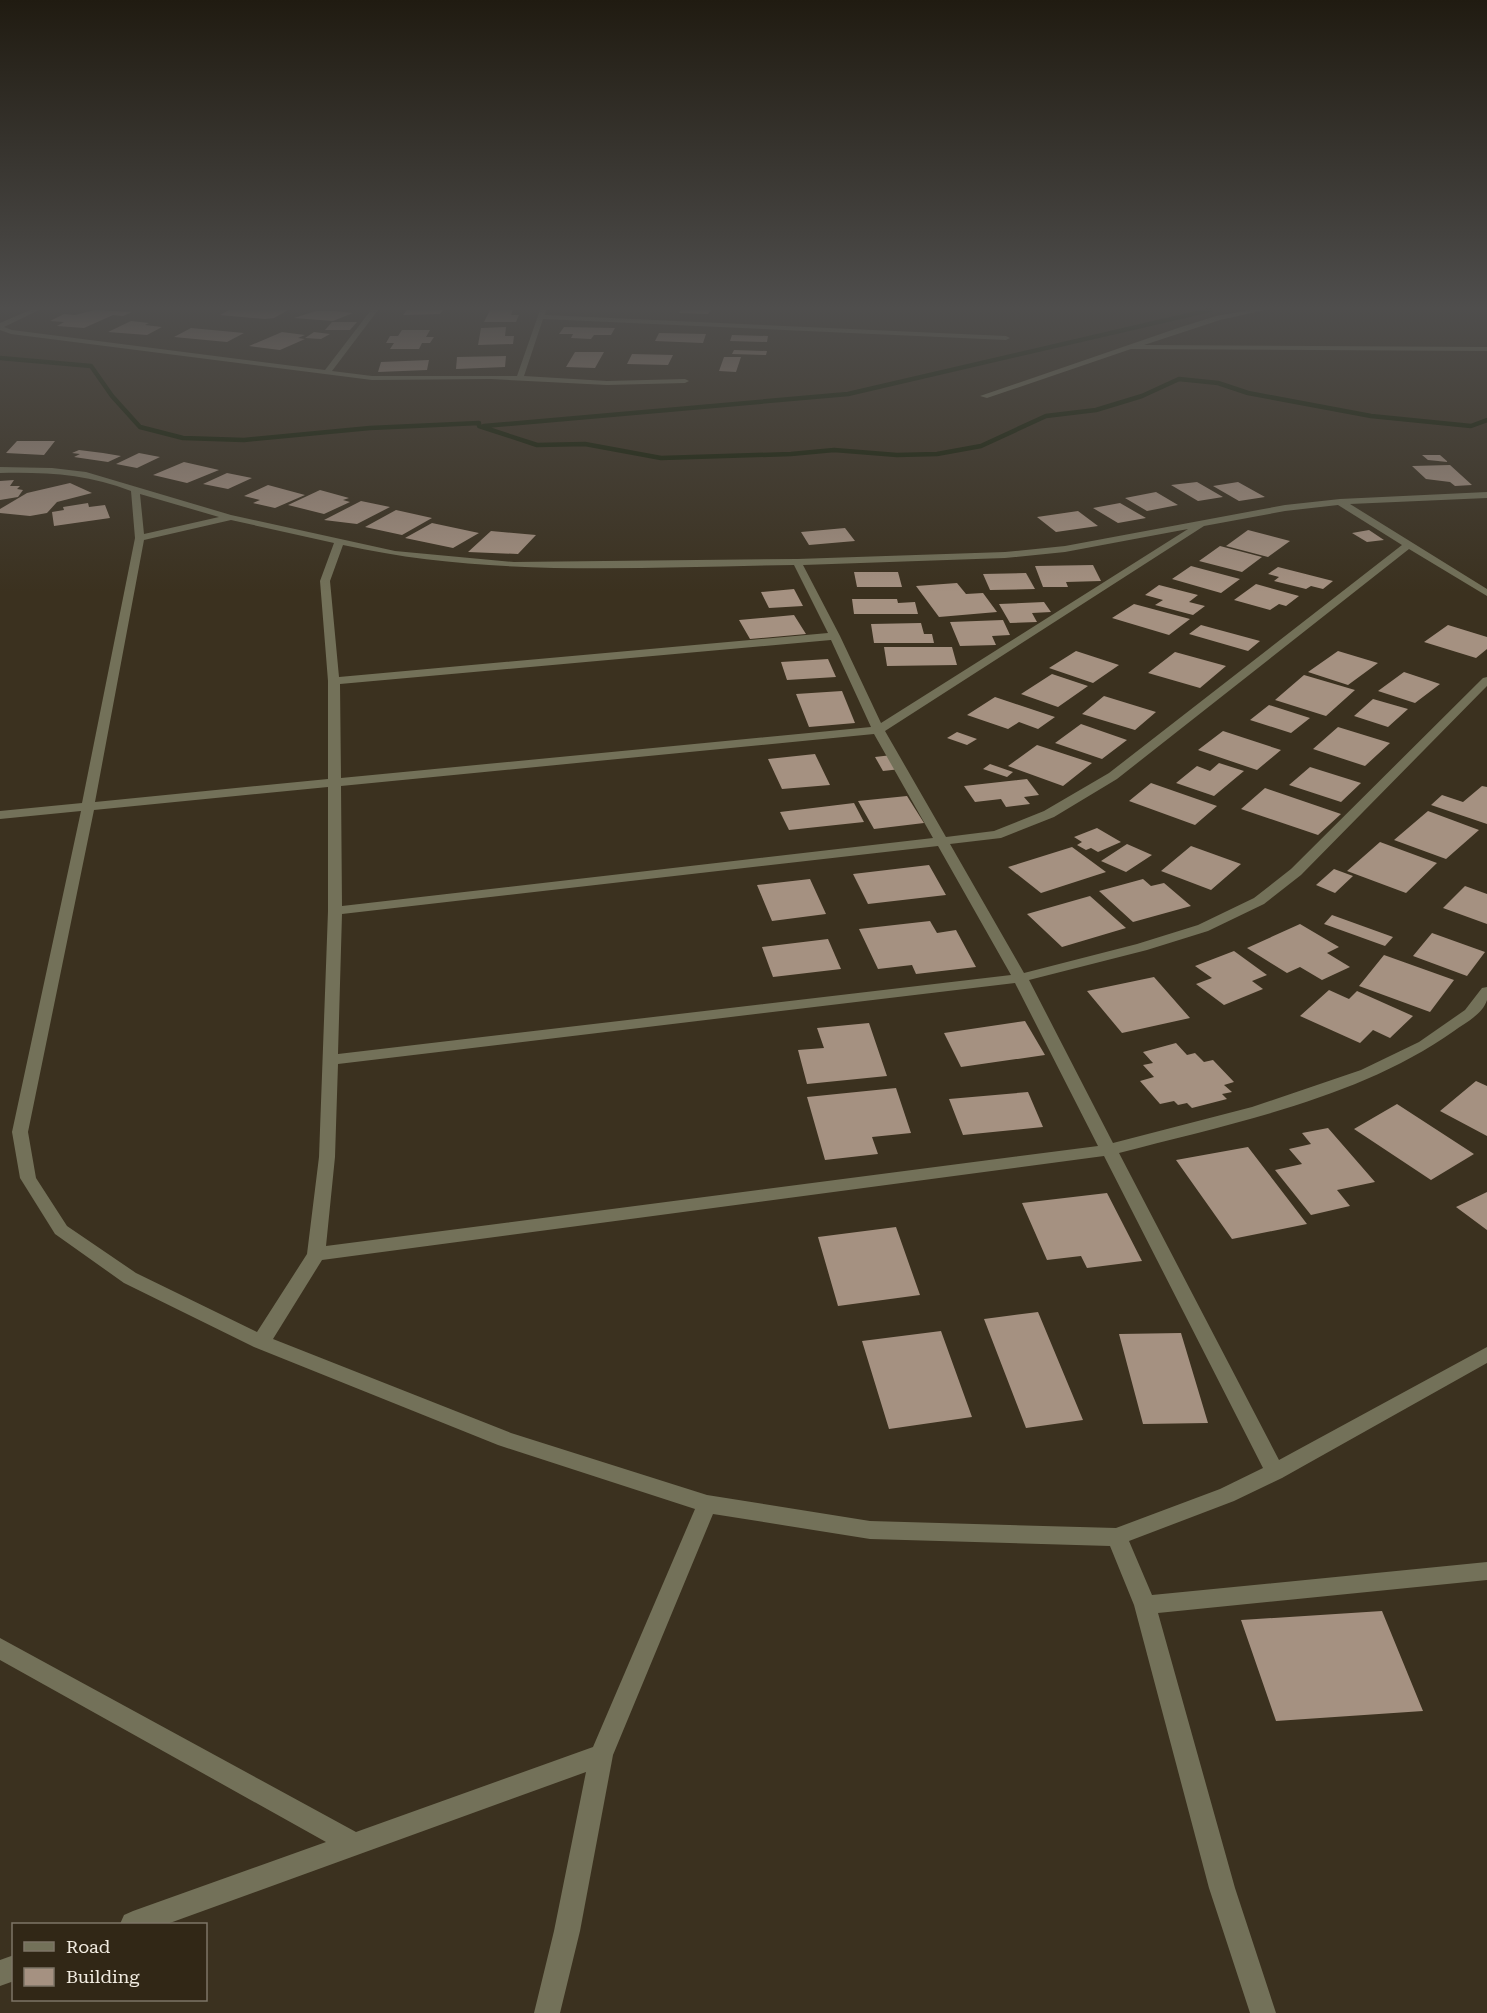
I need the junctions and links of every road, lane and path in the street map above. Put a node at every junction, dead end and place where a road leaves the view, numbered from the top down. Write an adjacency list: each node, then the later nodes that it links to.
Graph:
1 (0, 470): 2 (street)
2 (135, 490): 5 (street); 7 (street)
3 (1487, 495): 4 (street)
4 (1340, 502): 6 (street); 9 (street)
5 (229, 517): 7 (street); 8 (street)
6 (1207, 521): 10 (street); 15 (street)
7 (140, 538): 17 (street)
8 (339, 542): 10 (street); 14 (street)
9 (1409, 544): 11 (street); 19 (street)
10 (797, 562): 12 (street)
11 (1487, 593)
12 (835, 636): 14 (street); 15 (street)
13 (1487, 680): 21 (street)
14 (334, 681): 16 (street)
15 (878, 730): 16 (street); 19 (street)
16 (333, 783): 17 (street); 20 (street)
17 (88, 807): 18 (street); 26 (street)
18 (0, 815)
19 (943, 843): 20 (street); 21 (street)
20 (335, 911): 23 (street)
21 (1020, 978): 23 (street); 24 (street)
22 (1487, 991): 24 (street)
23 (329, 1060): 25 (street)
24 (1108, 1150): 25 (street); 28 (street)
25 (316, 1254): 26 (street)
26 (261, 1342): 29 (street)
27 (1487, 1354): 28 (street)
28 (1275, 1472): 30 (street)
29 (706, 1504): 30 (street); 34 (street)
30 (1117, 1537): 32 (street)
31 (1487, 1571): 32 (street)
32 (1145, 1605): 38 (street)
33 (0, 1648): 35 (street)
34 (601, 1755): 35 (street); 37 (street)
35 (354, 1844): 36 (street)
36 (136, 1923)
37 (547, 2013)
38 (1263, 2013)

